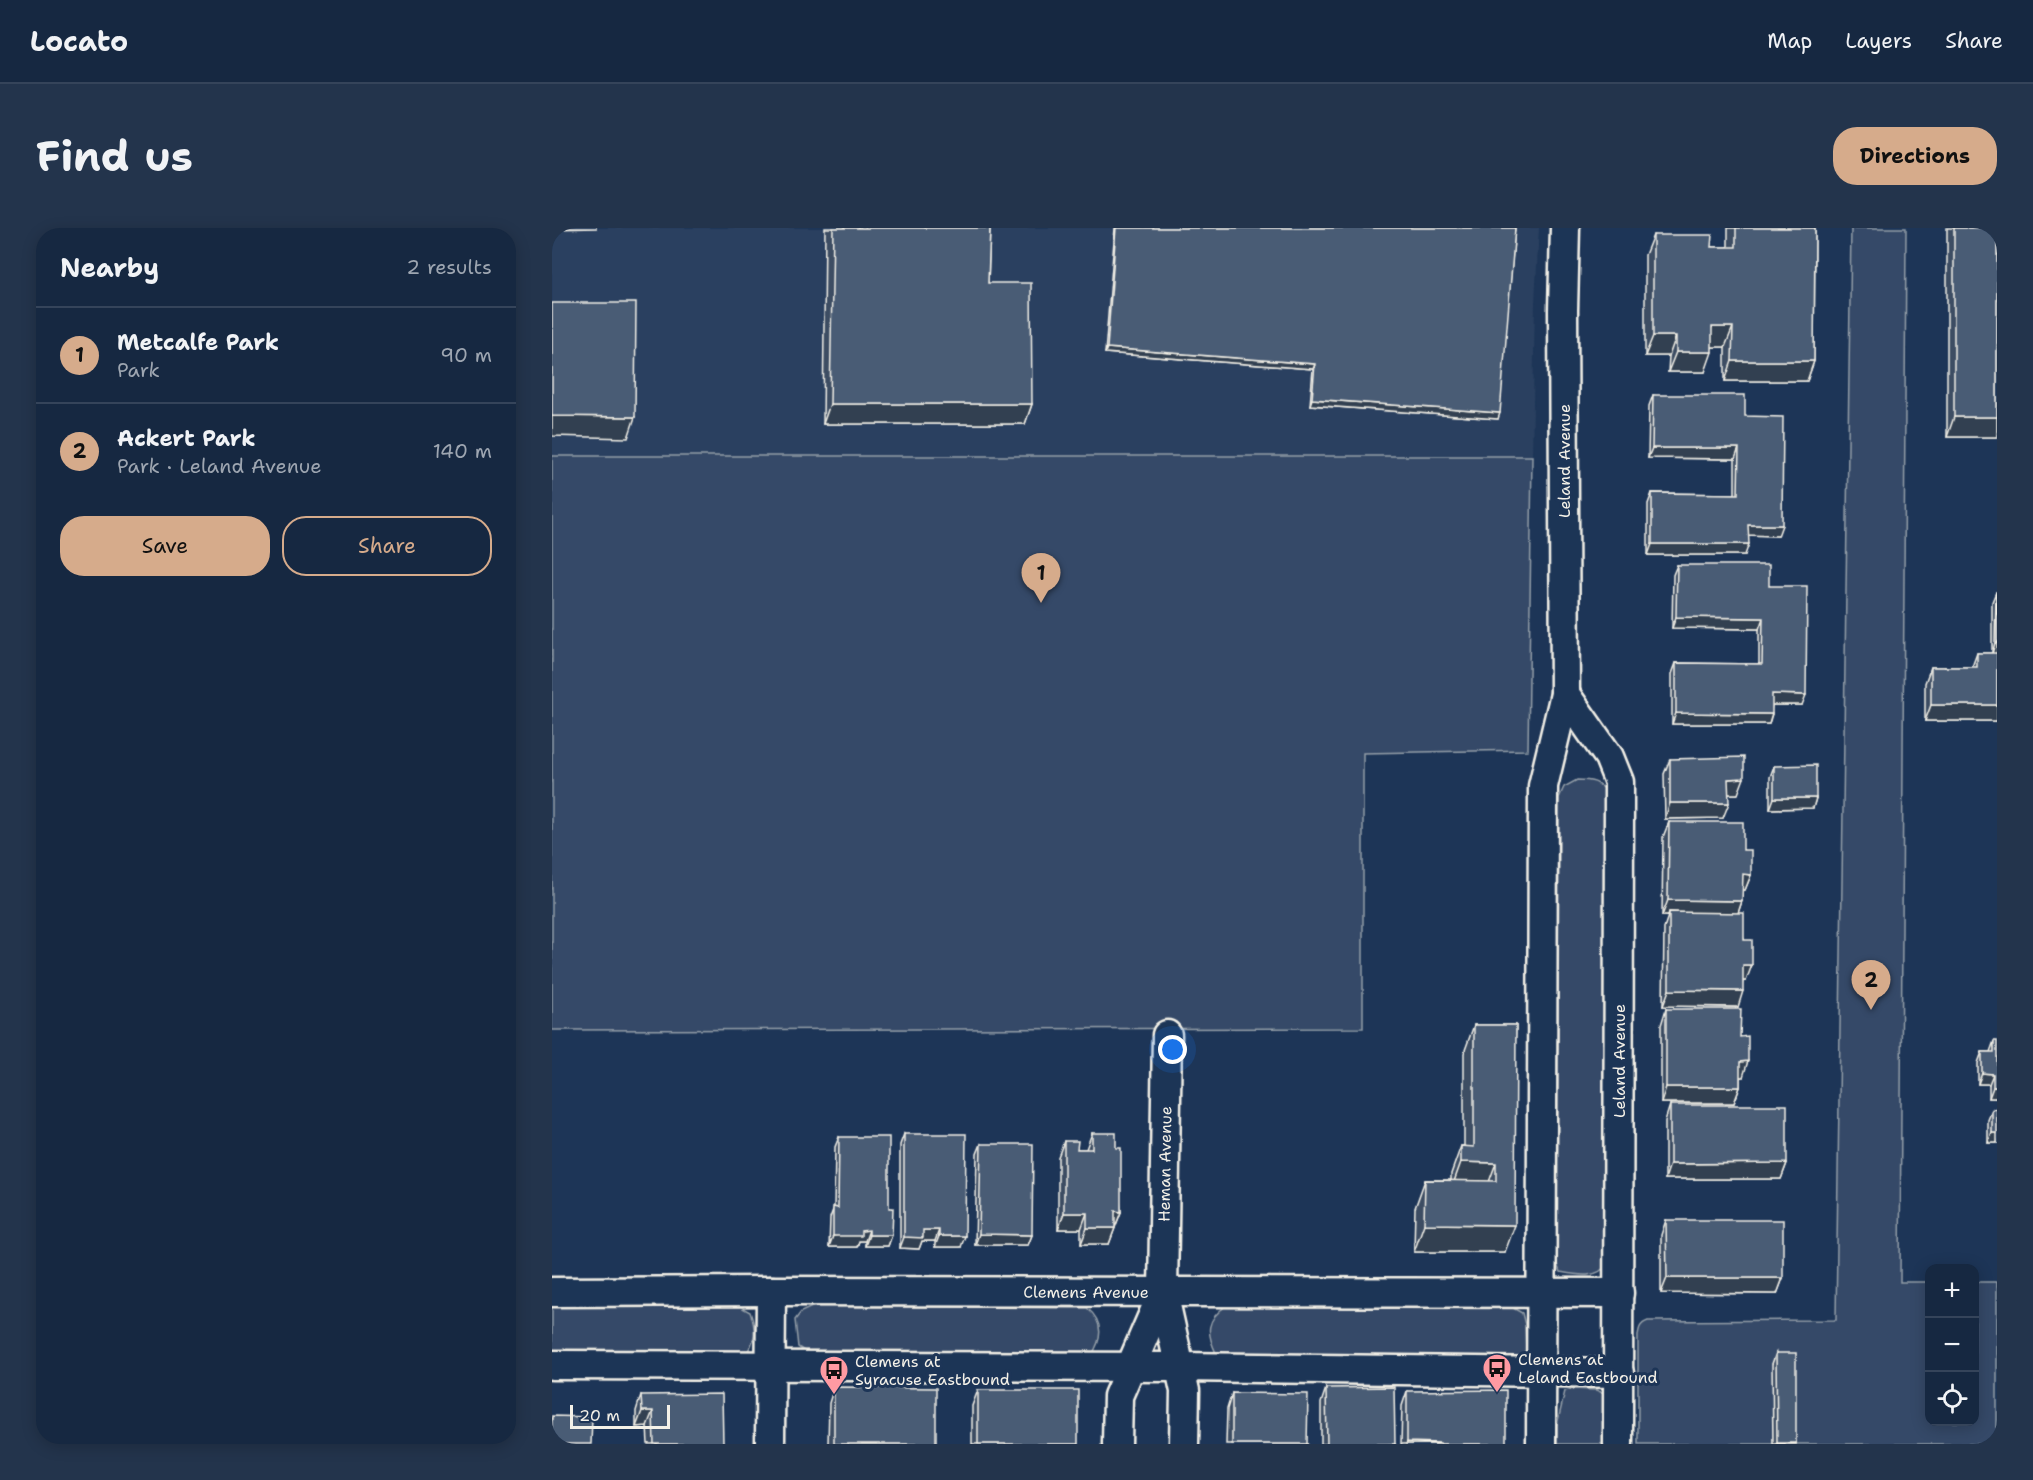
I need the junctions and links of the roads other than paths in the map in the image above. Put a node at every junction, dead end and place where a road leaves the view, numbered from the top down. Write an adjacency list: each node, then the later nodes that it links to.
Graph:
1 (1565, 228): 2 (street, Leland Avenue)
2 (1565, 694): 7 (street, Leland Avenue); 8 (street, Leland Avenue)
3 (1167, 1035): 6 (street, Heman Avenue)
4 (771, 1291): 5 (street, Clemens Avenue); 6 (street, Clemens Avenue); 10 (street)
5 (552, 1292)
6 (1163, 1292): 7 (street, Clemens Avenue); 11 (street, Heman Avenue); 12 (street, Heman Avenue)
7 (1542, 1292): 8 (street, Clemens Avenue); 13 (street, Leland Avenue)
8 (1619, 1293): 14 (street, Leland Avenue)
9 (552, 1365): 10 (street)
10 (771, 1366): 11 (street); 15 (street)
11 (1131, 1367): 12 (street); 16 (street, Heman Avenue)
12 (1179, 1367): 13 (street); 17 (street, Heman Avenue)
13 (1541, 1371): 14 (street); 18 (street, Leland Avenue)
14 (1619, 1373): 19 (street, Leland Avenue)
15 (770, 1444)
16 (1118, 1444)
17 (1184, 1444)
18 (1541, 1444)
19 (1618, 1444)

